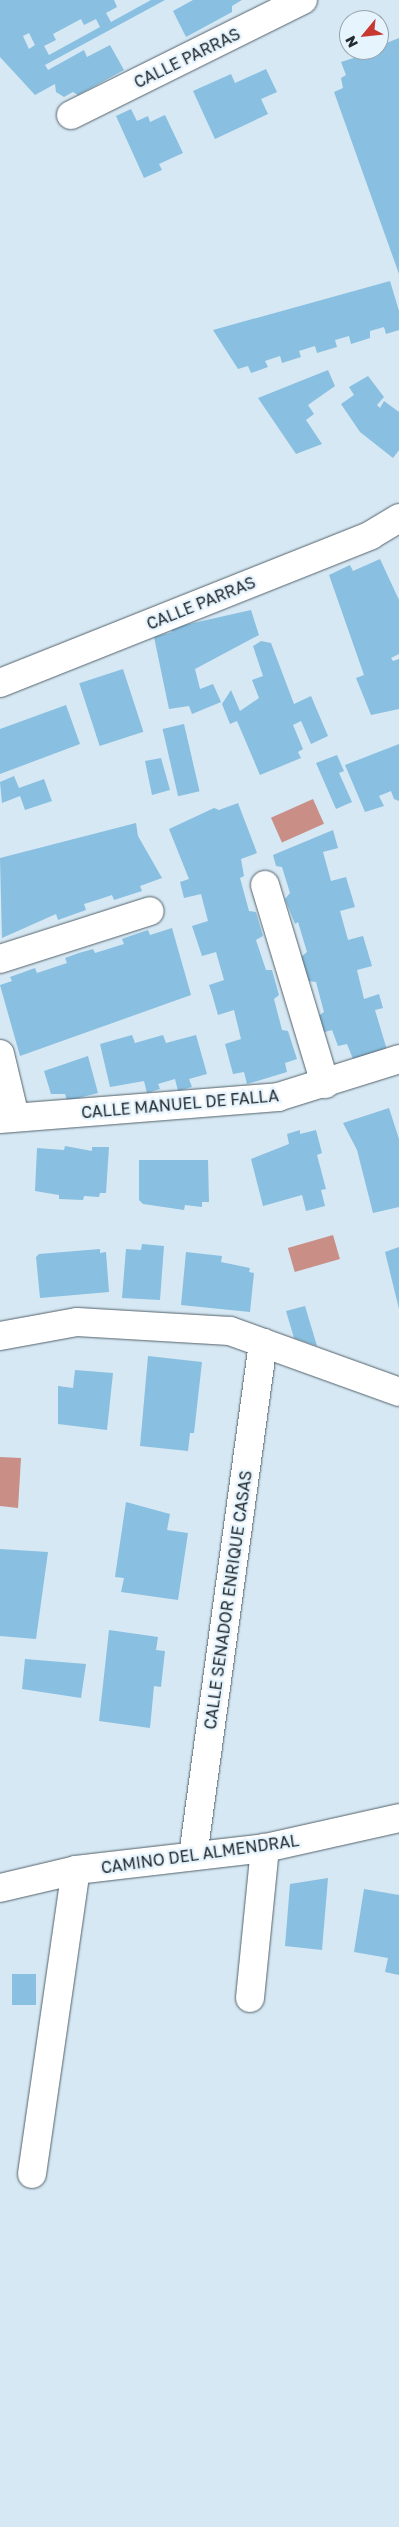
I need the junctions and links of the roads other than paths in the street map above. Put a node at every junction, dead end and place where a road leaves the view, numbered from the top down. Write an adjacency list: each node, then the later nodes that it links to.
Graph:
1 (303, 0): 2 (street, CALLE PARRAS)
2 (71, 115)
3 (399, 518): 4 (street, CALLE PARRAS)
4 (0, 683)
5 (265, 885): 10 (street)
6 (150, 911): 7 (street)
7 (0, 959)
8 (0, 1054): 11 (street, CALLE MANUEL DE FALLA)
9 (399, 1059): 10 (street, CALLE MANUEL DE FALLA)
10 (325, 1084): 11 (street, CALLE MANUEL DE FALLA)
11 (8, 1118)
12 (0, 1336): 13 (street)
13 (263, 1343): 14 (street); 17 (street, CALLE SENADOR ENRIQUE CASAS)
14 (399, 1392)
15 (399, 1818): 16 (street, CAMINO DEL ALMENDRAL)
16 (265, 1848): 17 (street, CAMINO DEL ALMENDRAL); 20 (street)
17 (194, 1856): 18 (street, CAMINO DEL ALMENDRAL)
18 (76, 1870): 19 (street, CAMINO DEL ALMENDRAL); 21 (street)
19 (0, 1888)
20 (250, 1998)
21 (32, 2174)

